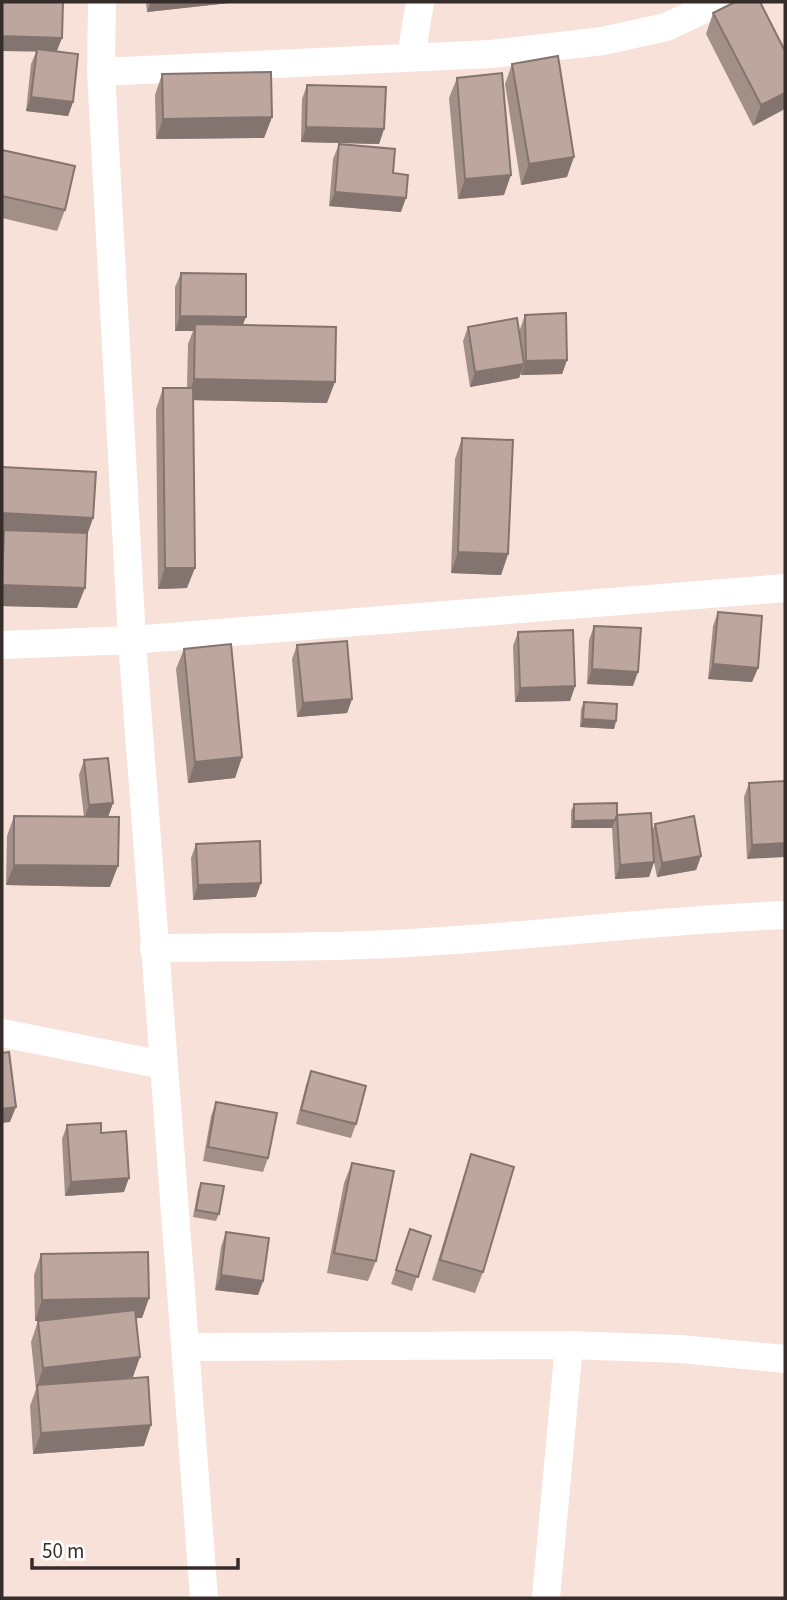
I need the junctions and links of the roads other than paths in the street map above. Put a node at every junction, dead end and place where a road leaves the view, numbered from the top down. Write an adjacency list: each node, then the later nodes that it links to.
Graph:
1 (102, 2): 5 (street)
2 (420, 2): 4 (street)
3 (718, 2): 4 (street)
4 (411, 57): 5 (street)
5 (101, 72): 7 (street)
6 (785, 588): 7 (street)
7 (132, 640): 8 (street); 10 (street)
8 (2, 645)
9 (785, 915): 10 (street)
10 (155, 948): 12 (street)
11 (2, 1033): 12 (street)
12 (163, 1065): 14 (street)
13 (569, 1345): 14 (street); 15 (street); 17 (street)
14 (185, 1347): 16 (street)
15 (785, 1359)
16 (204, 1598)
17 (546, 1598)

